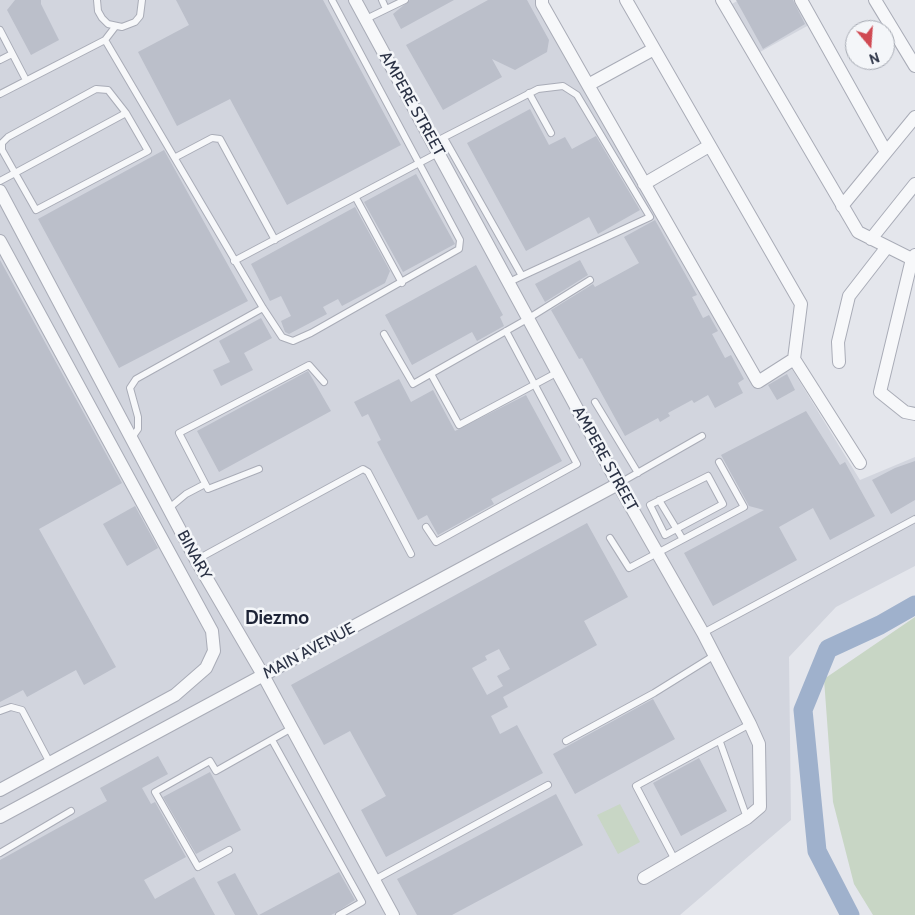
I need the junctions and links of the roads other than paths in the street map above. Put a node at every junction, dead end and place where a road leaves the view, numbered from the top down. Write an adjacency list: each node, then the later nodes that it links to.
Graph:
1 (97, 0): 14 (lane)
2 (142, 0): 14 (lane)
3 (332, 0): 33 (lane)
4 (355, 0): 13 (street, AMPERE STREET)
5 (382, 0): 12 (lane)
6 (405, 0): 12 (lane)
7 (542, 0): 22 (street)
8 (626, 0): 17 (street)
9 (801, 0): 31 (street)
10 (875, 0): 20 (street)
11 (727, 2): 40 (street)
12 (386, 9): 13 (lane)
13 (366, 19): 28 (street, AMPERE STREET)
14 (115, 27): 16 (lane)
15 (0, 30): 18 (lane)
16 (106, 40): 21 (lane); 32 (lane)
17 (654, 49): 22 (street); 29 (street)
18 (12, 54): 19 (lane); 21 (lane)
19 (0, 60)
20 (915, 66)
21 (26, 80): 24 (lane)
22 (588, 85): 36 (street)
23 (529, 93): 27 (lane); 28 (lane); 47 (lane)
24 (0, 94)
25 (126, 113): 30 (lane); 34 (lane); 34 (lane)
26 (915, 116): 31 (street)
27 (551, 133)
28 (438, 144): 33 (lane); 47 (lane); 49 (street, AMPERE STREET)
29 (709, 146): 36 (street); 55 (street)
30 (1, 151): 34 (lane)
31 (886, 152): 40 (street)
32 (176, 157): 43 (lane); 46 (lane)
33 (418, 164): 39 (lane); 50 (lane)
34 (15, 173): 35 (lane)
35 (0, 181)
36 (644, 184): 55 (street)
37 (915, 184): 41 (street)
38 (0, 192): 64 (street, BINARY)
39 (356, 198): 43 (lane); 50 (lane)
40 (842, 206): 41 (street)
41 (871, 239): 44 (street)
42 (0, 240): 90 (street)
43 (275, 240): 46 (lane)
44 (887, 247): 45 (street); 56 (street)
45 (913, 257): 62 (street)
46 (234, 261): 51 (lane)
47 (522, 276): 49 (lane)
48 (590, 280): 52 (lane)
49 (509, 282): 52 (street, AMPERE STREET)
50 (402, 283): 51 (lane)
51 (262, 308): 64 (lane)
52 (529, 318): 53 (lane); 57 (street, AMPERE STREET)
53 (506, 331): 58 (lane); 60 (lane)
54 (384, 334): 58 (lane)
55 (794, 359): 66 (street)
56 (839, 362)
57 (558, 372): 60 (lane); 70 (street, AMPERE STREET)
58 (431, 374): 60 (lane)
59 (324, 382): 69 (lane)
60 (535, 385): 74 (lane)
61 (595, 402): 68 (lane)
62 (915, 414)
63 (702, 436): 68 (lane)
64 (131, 439): 72 (street, BINARY)
65 (719, 462): 77 (lane)
66 (860, 463)
67 (259, 469): 69 (lane)
68 (638, 473): 70 (lane)
69 (205, 484): 72 (lane)
70 (618, 484): 79 (street, AMPERE STREET); 83 (street, MAIN AVENUE)
71 (659, 500): 75 (lane); 75 (lane); 75 (lane)
72 (168, 509): 80 (street, BINARY)
73 (915, 519): 81 (lane)
74 (426, 527)
75 (676, 529): 77 (lane)
76 (610, 538): 79 (lane)
77 (682, 538): 79 (lane)
78 (410, 554): 80 (lane)
79 (657, 554): 81 (street, AMPERE STREET)
80 (196, 560): 83 (street, BINARY)
81 (703, 633): 82 (street, AMPERE STREET)
82 (715, 655): 85 (street, AMPERE STREET); 88 (lane)
83 (264, 675): 86 (street, BINARY); 94 (street, MAIN AVENUE)
84 (0, 711): 90 (lane)
85 (750, 724): 89 (lane); 95 (street, AMPERE STREET)
86 (292, 728): 87 (lane); 100 (street, BINARY)
87 (272, 740): 96 (lane); 101 (lane)
88 (566, 741)
89 (720, 742): 95 (lane); 98 (lane)
90 (50, 763): 92 (street)
91 (548, 785): 100 (lane)
92 (0, 790)
93 (71, 811): 97 (lane)
94 (0, 817)
95 (747, 818): 98 (street, AMPERE STREET)
96 (229, 850)
97 (0, 853)
98 (675, 860): 99 (street, AMPERE STREET)
99 (644, 878)
100 (374, 880): 102 (street, BINARY)
101 (339, 915)
102 (393, 915)

